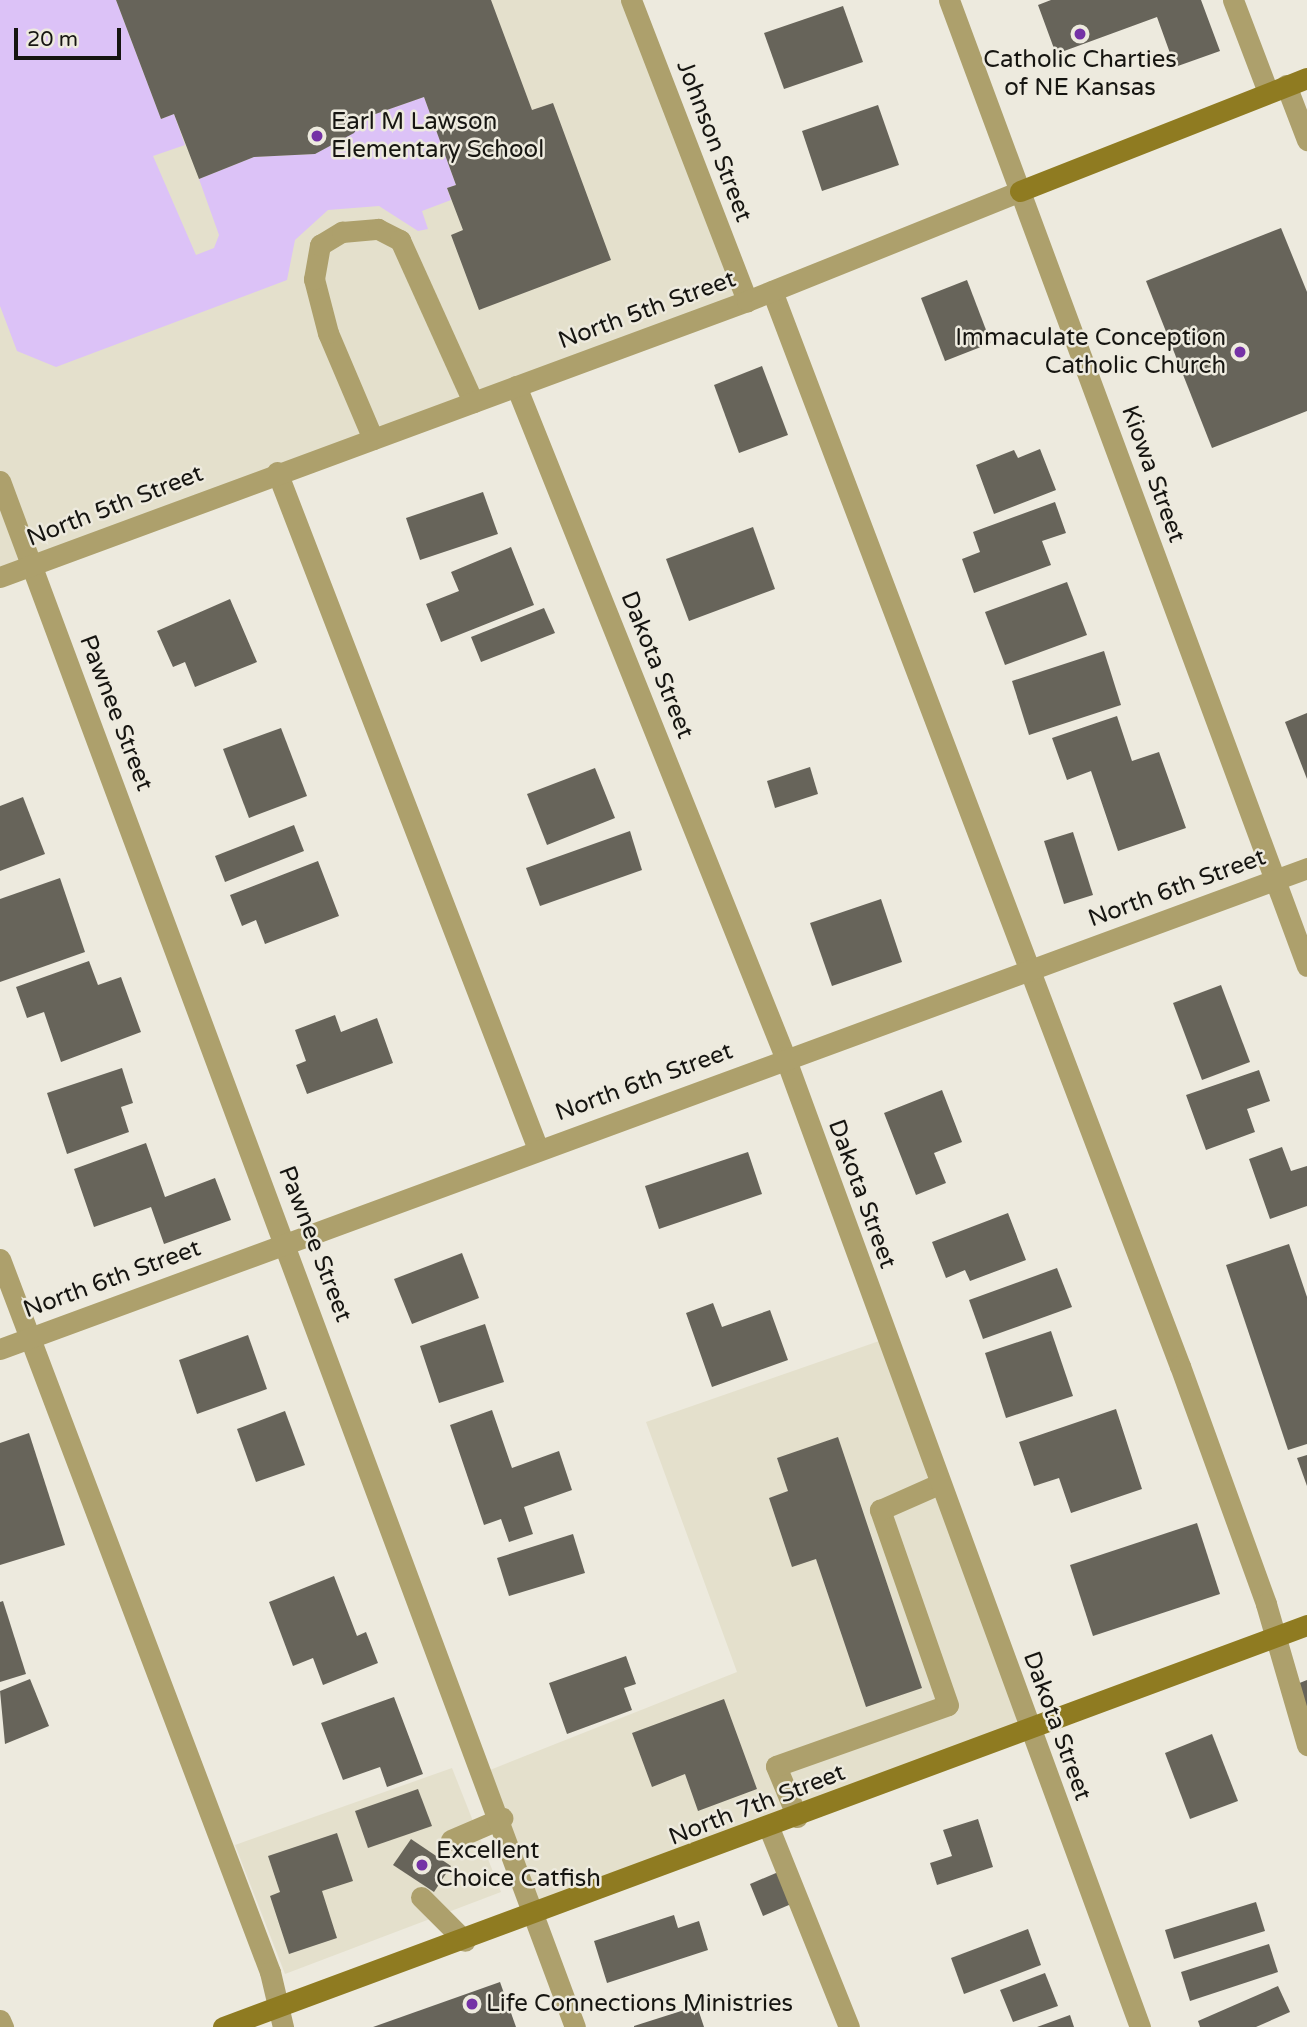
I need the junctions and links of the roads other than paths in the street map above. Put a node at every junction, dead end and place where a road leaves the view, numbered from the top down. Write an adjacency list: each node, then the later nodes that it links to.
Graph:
1 (631, 0): 9 (street, Johnson Street)
2 (949, 0): 7 (street, Kiowa Street)
3 (1233, 0): 5 (street)
4 (1307, 78): 5 (street, North 5th Street)
5 (1277, 89): 6 (street); 7 (street, North 5th Street)
6 (1307, 140)
7 (1020, 191): 8 (street, North 5th Street); 18 (street, Kiowa Street)
8 (772, 292): 9 (street, North 5th Street); 20 (street)
9 (747, 301): 10 (street, North 5th Street)
10 (516, 386): 11 (street, North 5th Street); 21 (street, Dakota Street)
11 (473, 402): 12 (street, North 5th Street); 12 (street)
12 (373, 439): 13 (street, North 5th Street)
13 (277, 472): 15 (street, North 5th Street); 22 (street)
14 (0, 481): 15 (street, Pawnee Street)
15 (32, 565): 16 (street, North 5th Street); 23 (street, Pawnee Street)
16 (0, 577)
17 (1307, 868): 18 (street, North 6th Street)
18 (1276, 880): 19 (street, Kiowa Street); 20 (street, North 6th Street)
19 (1307, 966)
20 (1028, 969): 21 (street, North 6th Street); 29 (street)
21 (785, 1057): 22 (street, North 6th Street); 27 (street, Dakota Street)
22 (538, 1149): 23 (street, North 6th Street)
23 (286, 1242): 25 (street, North 6th Street); 32 (street, Pawnee Street)
24 (0, 1259): 25 (street)
25 (29, 1338): 26 (street, North 6th Street); 39 (street)
26 (0, 1349)
27 (939, 1484): 30 (street, Dakota Street); 33 (street)
28 (1307, 1625): 29 (street, North 7th Street)
29 (1274, 1637): 30 (street, North 7th Street); 31 (street)
30 (1030, 1730): 33 (street, North 7th Street); 45 (street, Dakota Street)
31 (1307, 1745)
32 (502, 1818): 35 (street); 37 (street, Pawnee Street)
33 (797, 1818): 34 (street, North 7th Street)
34 (769, 1828): 37 (street, North 7th Street); 44 (street)
35 (451, 1840)
36 (421, 1897): 38 (street)
37 (539, 1915): 38 (street, North 7th Street); 43 (street, Pawnee Street)
38 (465, 1941): 39 (street, North 7th Street)
39 (280, 2017): 42 (street, North 7th Street)
40 (0, 2020): 41 (street)
41 (3, 2027)
42 (223, 2027)
43 (575, 2027)
44 (849, 2027)
45 (1140, 2027)

